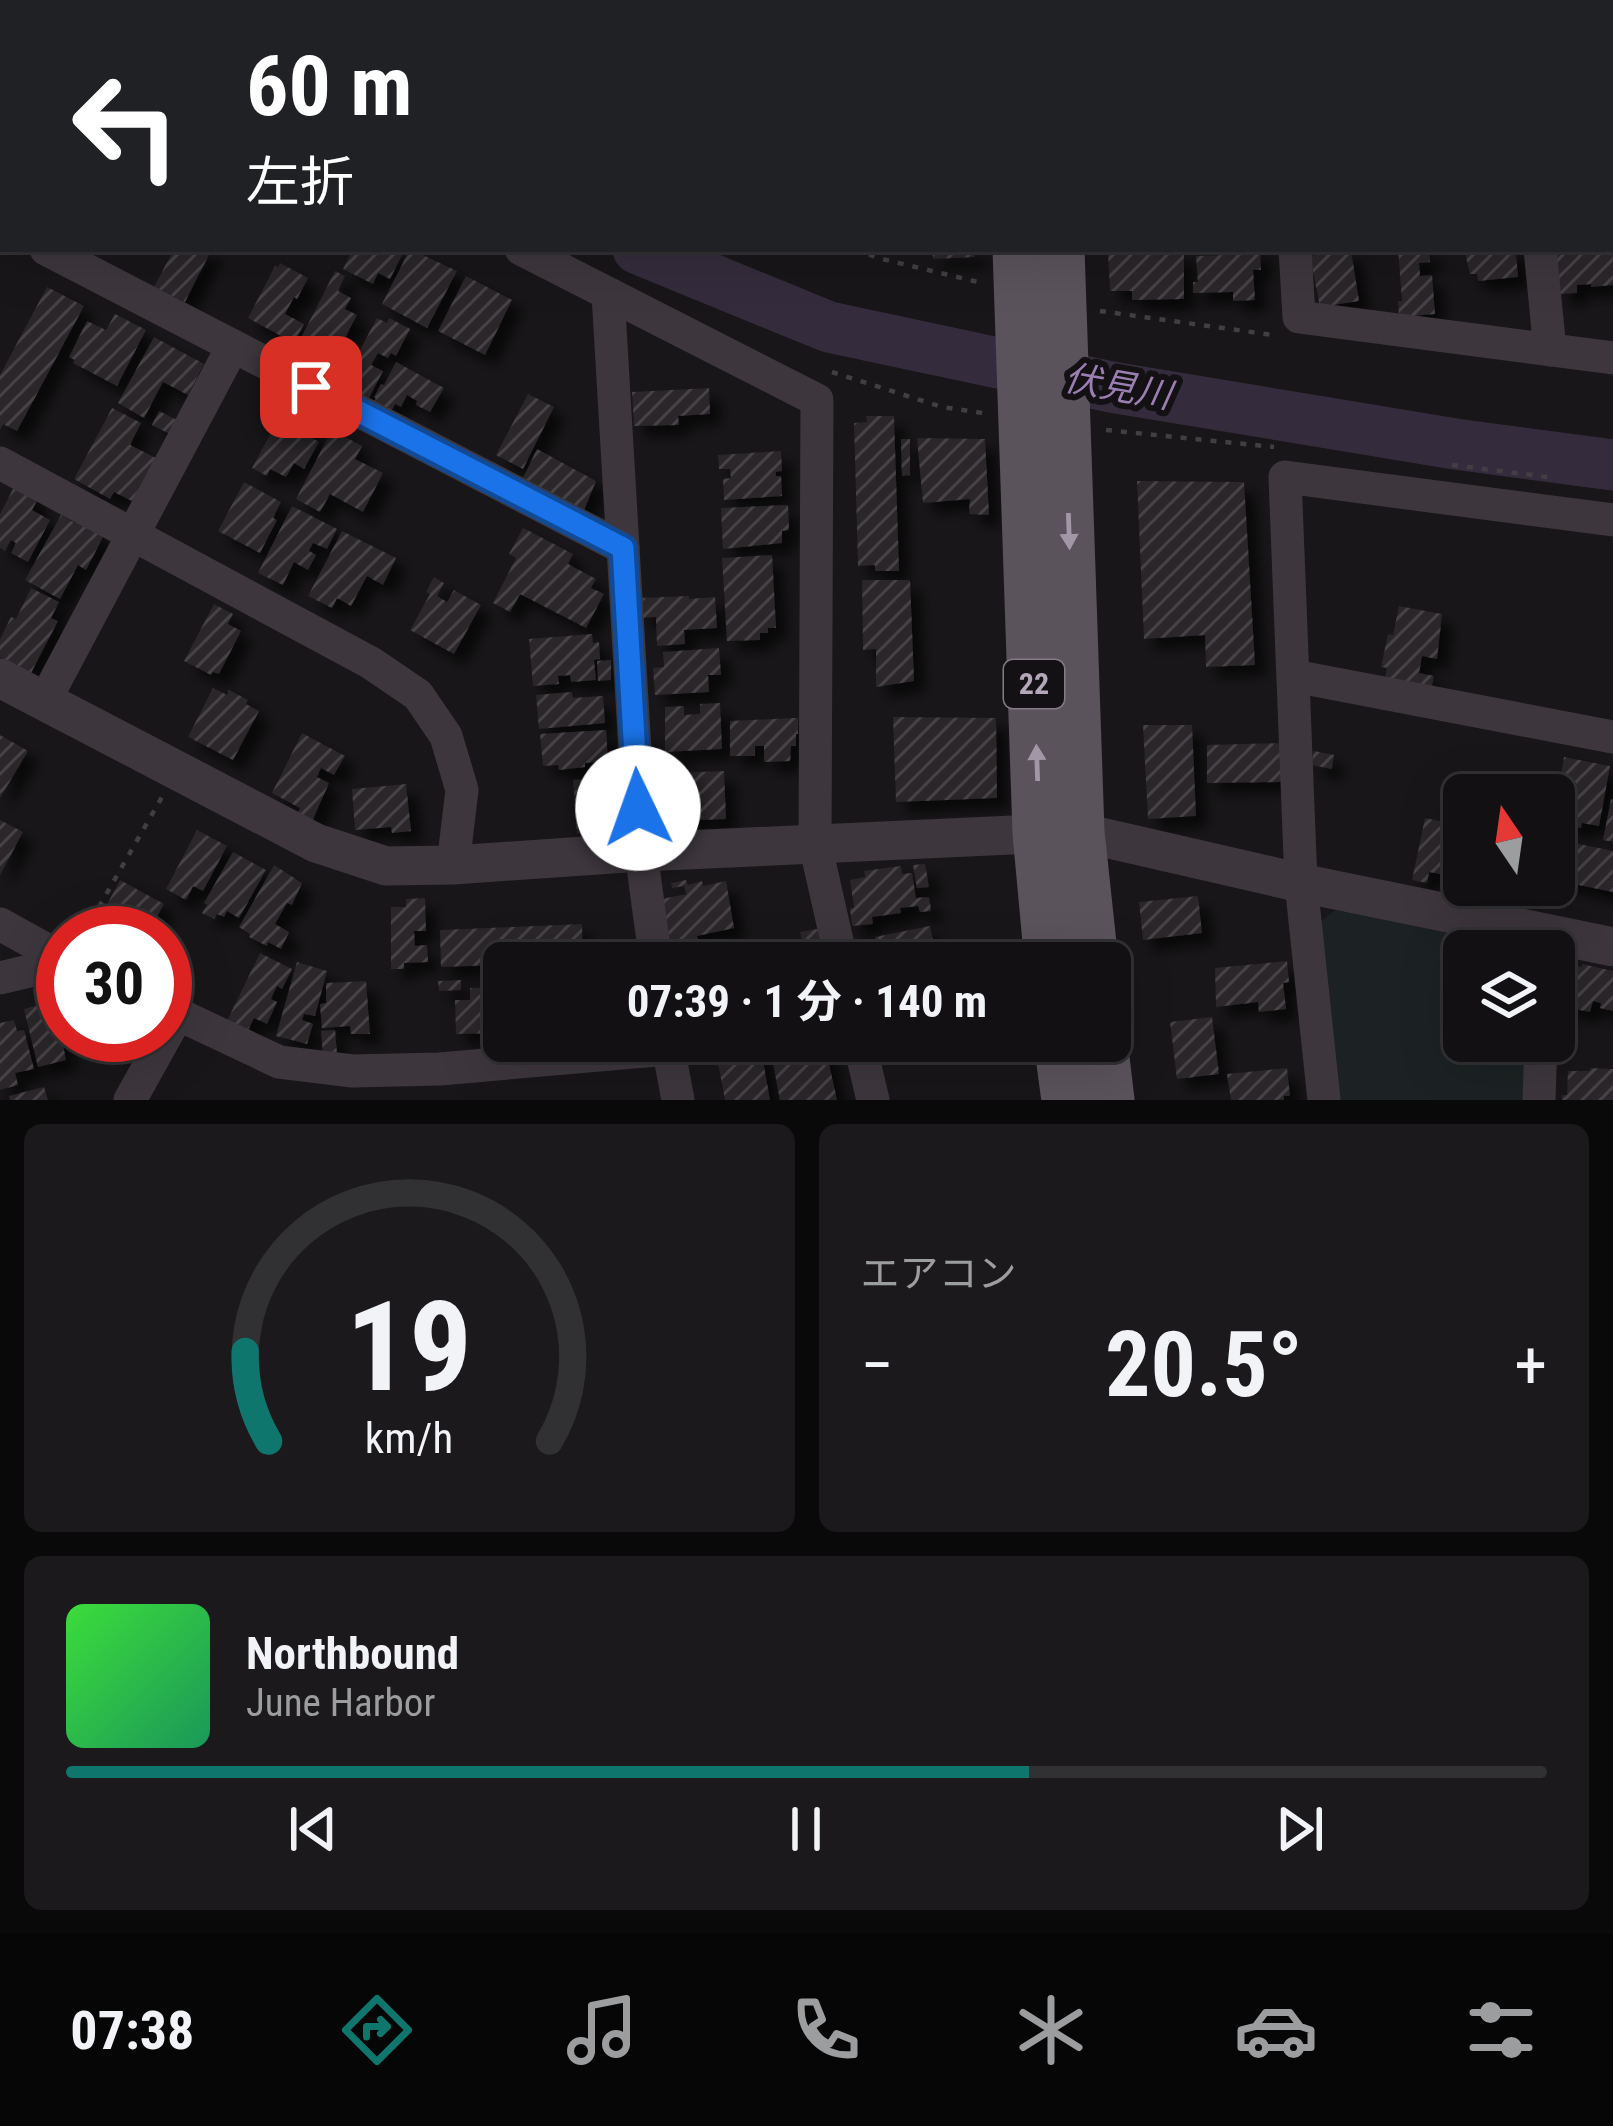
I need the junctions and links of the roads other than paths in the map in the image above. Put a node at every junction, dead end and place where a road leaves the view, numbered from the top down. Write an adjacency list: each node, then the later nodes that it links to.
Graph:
1 (52, 252): 8 (street)
2 (527, 252): 7 (street)
3 (1057, 252): 6 (main road, 22)
4 (1295, 252): 9 (street)
5 (1540, 252): 9 (street)
6 (1029, 287): 19 (main road, 22)
7 (608, 294): 14 (street); 20 (street)
8 (233, 346): 13 (street); 14 (street)
9 (1550, 350): 10 (street)
10 (1613, 358)
11 (0, 464): 13 (street)
12 (1613, 520): 15 (street)
13 (131, 534): 17 (street); 22 (street)
14 (623, 548): 21 (street)
15 (1294, 676): 18 (street); 23 (street)
16 (0, 678): 17 (street)
17 (45, 700): 22 (street)
18 (1613, 737)
19 (1059, 832): 20 (street); 23 (street); 28 (main road, 22); 29 (main road, 22)
20 (814, 844): 21 (street); 27 (street)
21 (640, 852): 22 (street); 26 (street)
22 (453, 865)
23 (1301, 883): 25 (street); 48 (street)
24 (0, 924): 31 (street)
25 (1495, 930)
26 (653, 942)
27 (837, 942)
28 (1051, 942)
29 (1088, 942)
30 (1575, 944): 32 (street)
31 (36, 945)
32 (1613, 946)
33 (36, 968): 34 (street)
34 (0, 978)
35 (192, 1021): 37 (street)
36 (148, 1062): 43 (street)
37 (513, 1062)
38 (670, 1062): 44 (street)
39 (864, 1062): 45 (street)
40 (1062, 1062): 46 (main road)
41 (1104, 1062): 47 (main road)
42 (1540, 1062): 49 (street)
43 (130, 1100)
44 (678, 1100)
45 (873, 1100)
46 (1067, 1100)
47 (1109, 1100)
48 (1324, 1100)
49 (1539, 1100)

